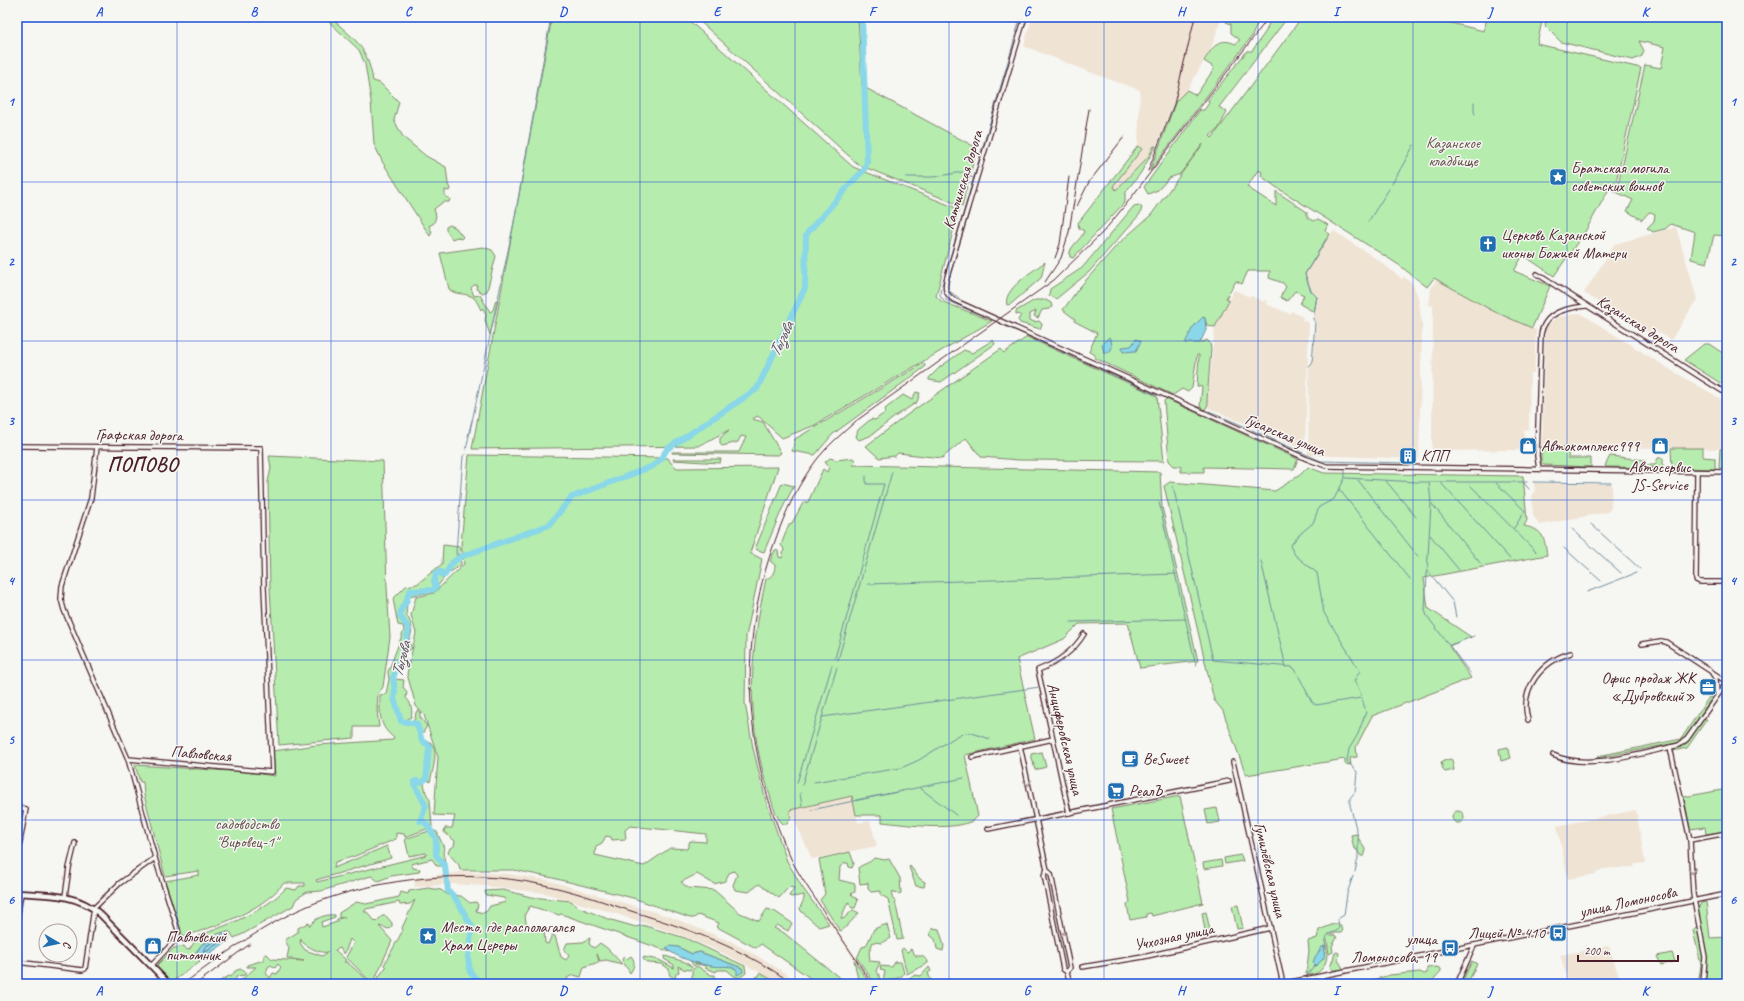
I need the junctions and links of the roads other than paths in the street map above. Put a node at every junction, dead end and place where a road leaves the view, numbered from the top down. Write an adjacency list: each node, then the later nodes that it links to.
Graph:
1 (1025, 17): 4 (street, Катлинская дорога)
2 (1537, 274): 3 (street, Казанская дорога)
3 (1587, 306): 5 (street, Казанская дорога); 8 (street)
4 (1000, 320): 8 (street, Гусарская улица)
5 (1727, 394)
6 (17, 446): 7 (street, Графская дорога)
7 (98, 447): 24 (street); 26 (street, Графская дорога)
8 (1539, 469): 9 (street, Гусарская улица)
9 (1697, 472): 10 (street, Гусарская улица); 11 (street)
10 (1727, 472)
11 (1727, 582)
12 (1084, 634): 19 (street, Анциферовская улица)
13 (1642, 644): 15 (street)
14 (1571, 653): 18 (street)
15 (1711, 671): 16 (street); 17 (street)
16 (1727, 682): 17 (street)
17 (1717, 695): 21 (street)
18 (1528, 720)
19 (1053, 739): 20 (street); 29 (street, Анциферовская улица)
20 (1020, 746): 23 (street); 30 (street, one-way to 30)
21 (1670, 747): 22 (street); 33 (street)
22 (1553, 755)
23 (972, 757)
24 (128, 759): 26 (street, Павловская); 36 (street)
25 (1233, 762): 46 (street, Гумилёвская улица)
26 (272, 772)
27 (1229, 781): 29 (street)
28 (17, 807): 35 (street)
29 (1070, 813): 30 (street)
30 (1037, 820): 31 (street); 37 (street)
31 (988, 830)
32 (1727, 833): 33 (street)
33 (1690, 840): 41 (street, one-way to 41)
34 (74, 843): 40 (street)
35 (17, 858)
36 (155, 858): 42 (street); 49 (street)
37 (1047, 870): 43 (street); 44 (street)
38 (19, 893): 40 (main road); 45 (street)
39 (1727, 894): 41 (street, улица Ломоносова)
40 (65, 897): 42 (main road)
41 (1694, 901): 47 (street, улица Ломоносова); 58 (street)
42 (94, 908): 48 (street); 49 (main road)
43 (1060, 916): 44 (street); 51 (street, one-way to 43)
44 (1053, 917): 51 (street)
45 (17, 920)
46 (1270, 928): 50 (street, Учхозная улица); 55 (street, Гумилёвская улица)
47 (1474, 946): 52 (street, улица Ломоносова); 57 (street)
48 (17, 962)
49 (151, 966): 53 (main road)
50 (1082, 967)
51 (1067, 972): 54 (street)
52 (1322, 976): 55 (street, улица Ломоносова); 56 (street)
53 (169, 984)
54 (1070, 984)
55 (1282, 984)
56 (1321, 984)
57 (1457, 984)
58 (1703, 984)

